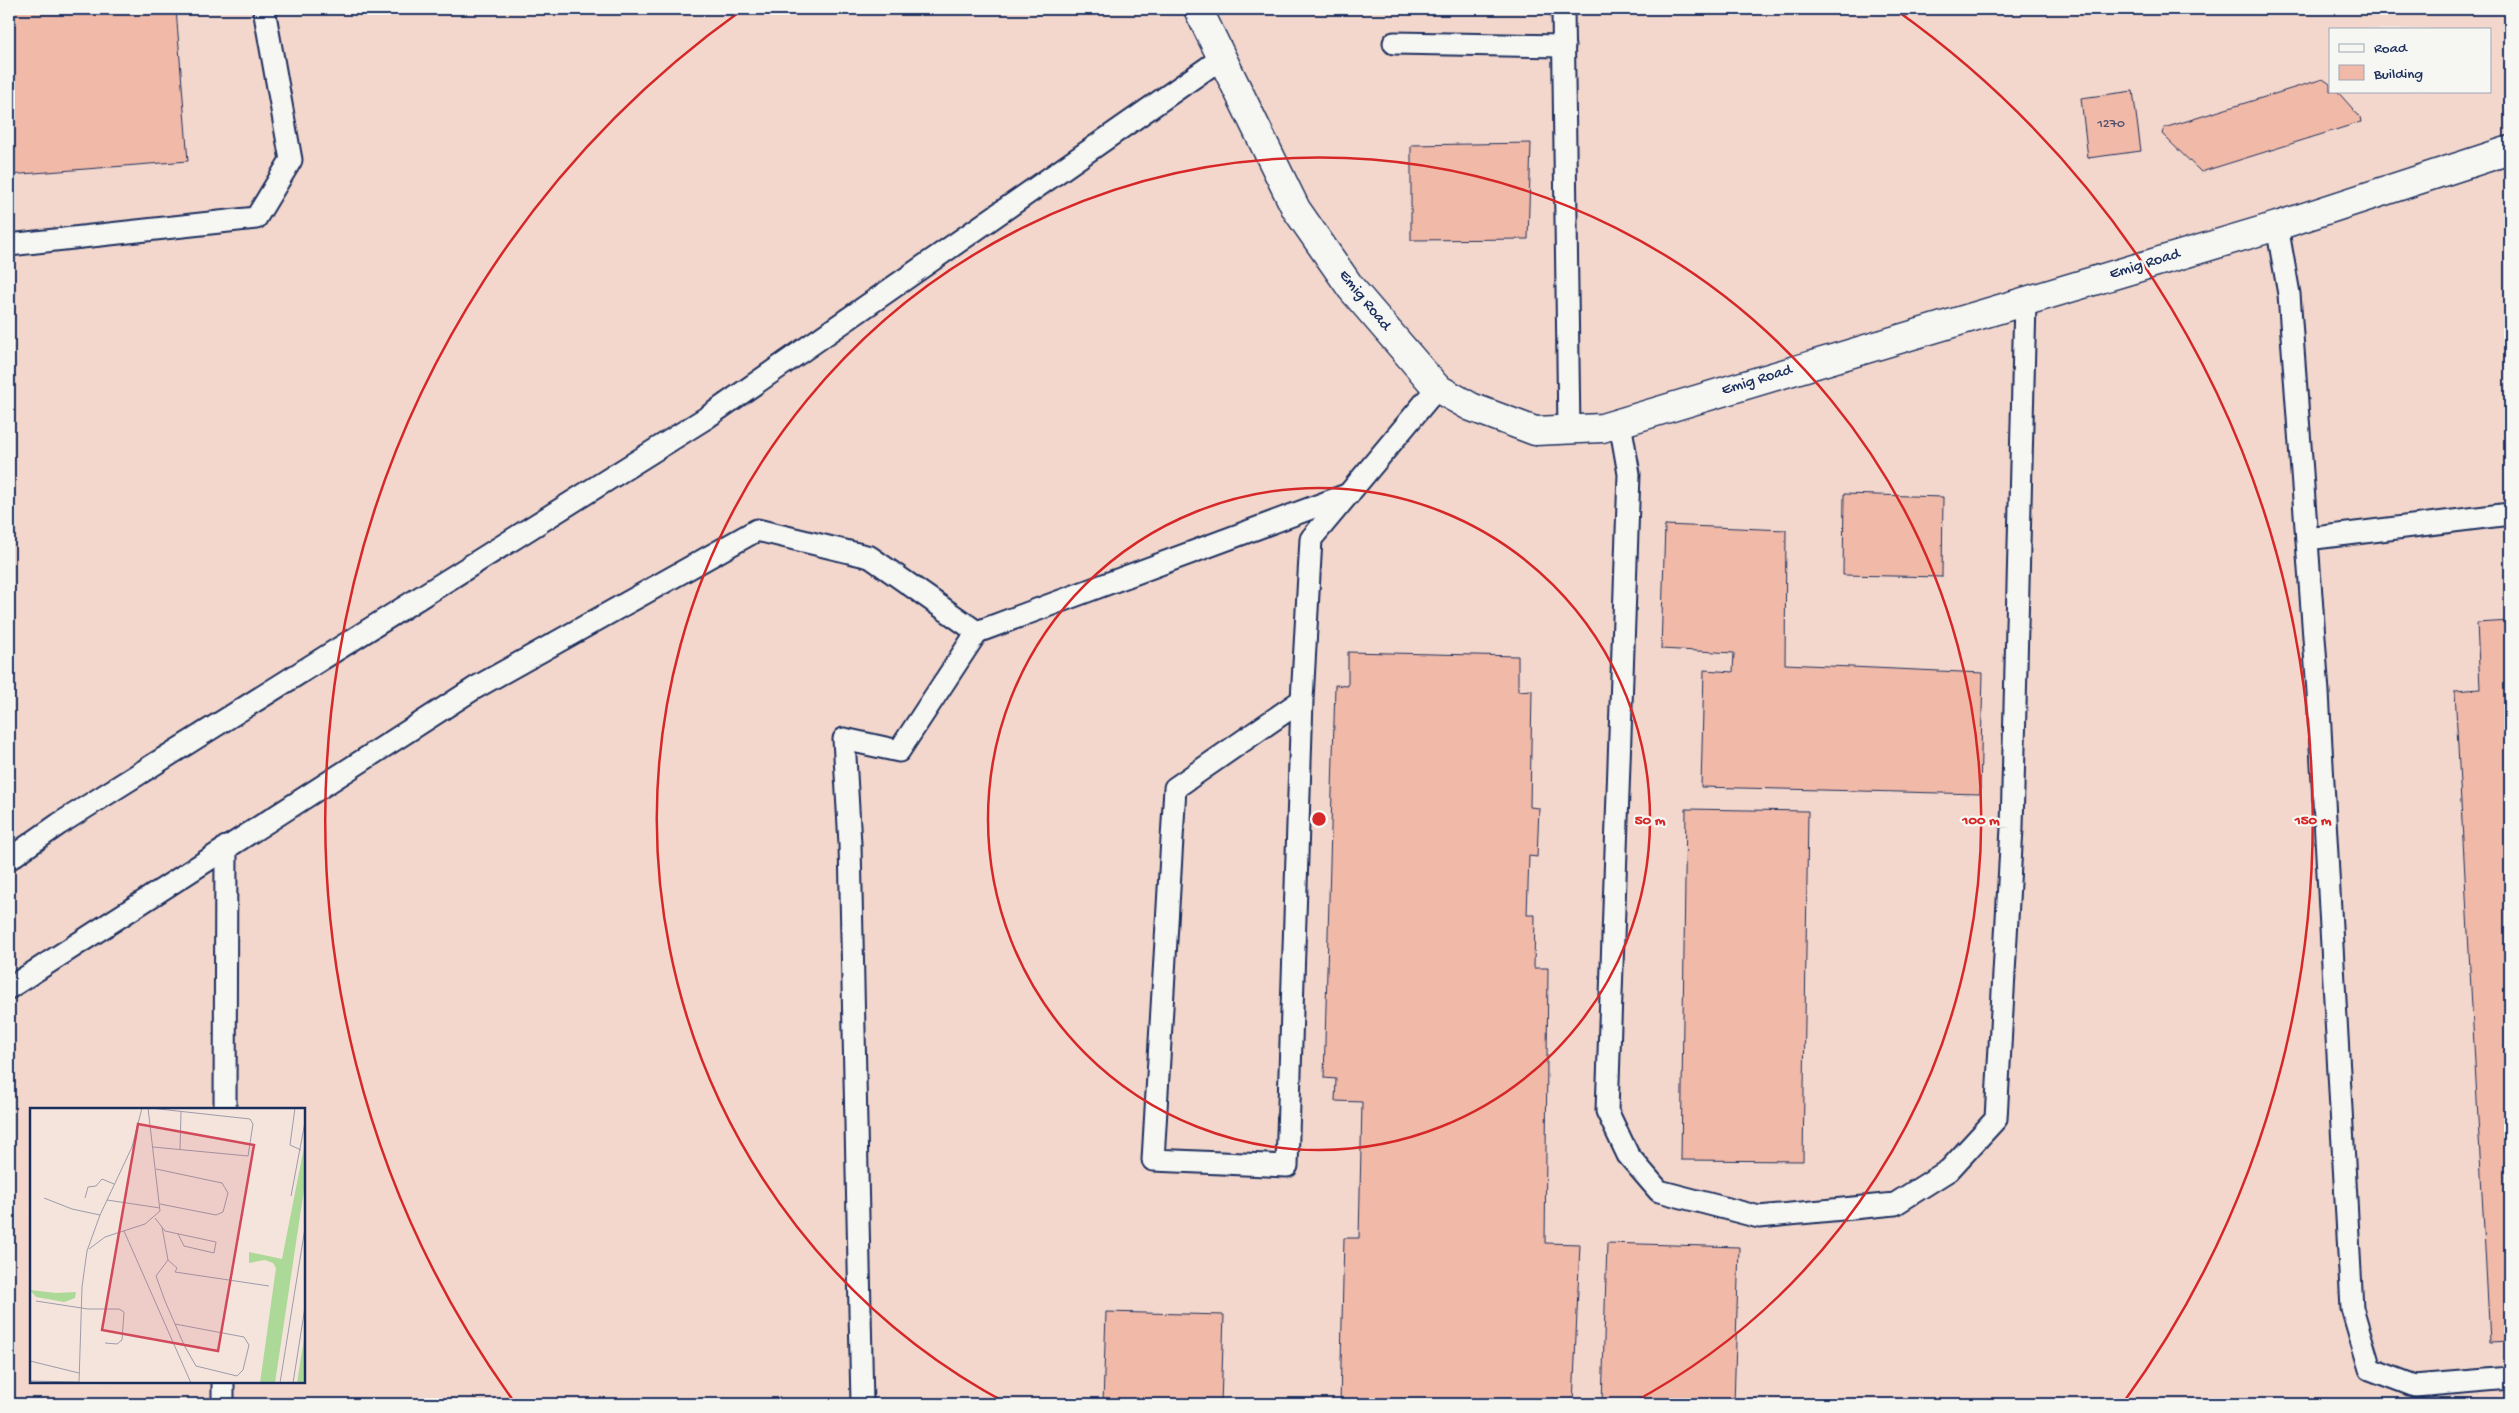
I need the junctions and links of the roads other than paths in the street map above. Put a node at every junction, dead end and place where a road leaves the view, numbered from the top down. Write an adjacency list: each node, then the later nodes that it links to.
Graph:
1 (264, 9): 9 (lane)
2 (1198, 9): 6 (street, Emig Road)
3 (1563, 9): 5 (lane)
4 (1394, 43): 5 (lane)
5 (1564, 46): 13 (lane)
6 (1223, 57): 11 (street, Emig Road); 20 (lane)
7 (2510, 150): 8 (street, Emig Road)
8 (2277, 226): 10 (street, Emig Road); 16 (lane)
9 (9, 245)
10 (2025, 302): 12 (street, Emig Road); 12 (lane)
11 (1437, 388): 13 (street, Emig Road); 14 (lane)
12 (1620, 422): 13 (street, Emig Road)
13 (1569, 430)
14 (1349, 494): 17 (lane); 18 (lane)
15 (2510, 514): 16 (lane)
16 (2306, 540): 23 (lane)
17 (977, 632): 19 (lane); 26 (lane)
18 (1302, 700): 18 (lane)
19 (226, 847): 21 (lane); 22 (lane)
20 (9, 859)
21 (9, 988)
22 (225, 1108)
23 (2510, 1378)
24 (224, 1383): 25 (lane)
25 (223, 1404)
26 (862, 1404)

